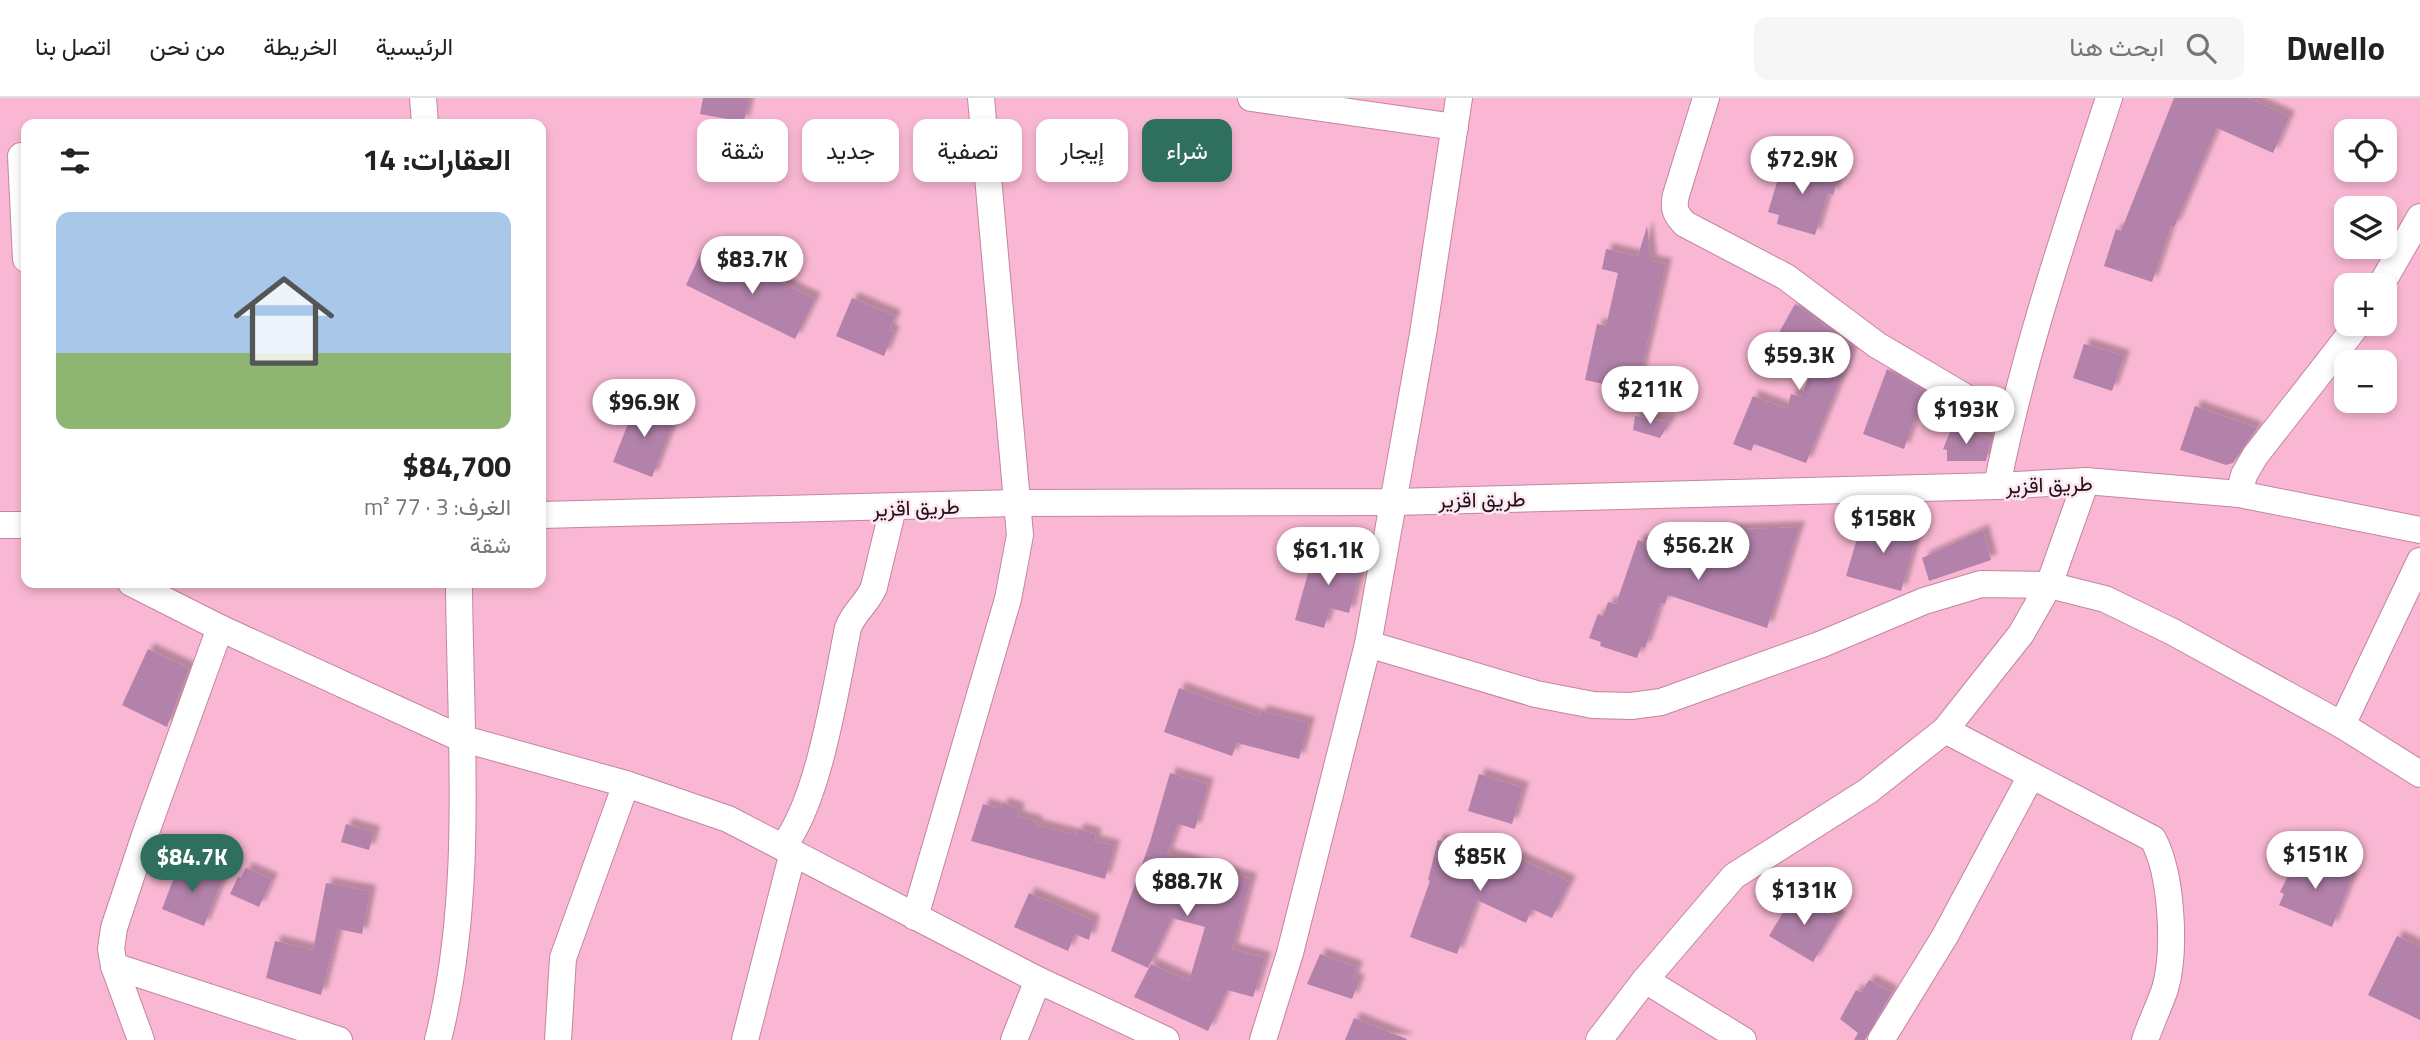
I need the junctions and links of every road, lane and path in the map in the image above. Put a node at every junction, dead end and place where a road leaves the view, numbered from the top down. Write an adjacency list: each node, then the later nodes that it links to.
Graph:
1 (423, 98): 7 (street)
2 (981, 98): 17 (street)
3 (1251, 98): 8 (street)
4 (1459, 98): 8 (street)
5 (1706, 98): 12 (street)
6 (2109, 98): 12 (street)
7 (425, 119)
8 (1455, 127): 16 (street)
9 (2420, 217): 10 (street)
10 (2388, 273)
11 (2349, 336): 15 (street)
12 (2009, 423): 14 (street)
13 (2086, 481): 14 (street, طريق اقزير); 15 (street, طريق اقزير); 24 (street)
14 (1997, 486): 16 (street, طريق اقزير)
15 (2239, 494): 22 (street, طريق اقزير)
16 (1394, 502): 17 (street, طريق اقزير); 28 (street)
17 (1016, 503): 18 (street, طريق اقزير); 36 (street)
18 (893, 508): 19 (street, طريق اقزير); 35 (street)
19 (546, 515)
20 (0, 525): 21 (street)
21 (21, 525)
22 (2420, 530)
23 (2420, 561): 29 (street)
24 (2049, 585): 28 (street); 29 (street); 30 (street)
25 (141, 588): 27 (street)
26 (459, 588): 31 (street)
27 (220, 628): 31 (street); 37 (street)
28 (1368, 644): 47 (street)
29 (2342, 725): 32 (street)
30 (1945, 730): 33 (street); 39 (street)
31 (460, 738): 34 (street); 42 (street)
32 (2420, 774)
33 (2031, 776): 50 (street); 51 (street)
34 (626, 784): 35 (street); 43 (street)
35 (788, 849): 36 (street); 44 (street)
36 (915, 917): 38 (street)
37 (114, 967): 40 (street); 41 (street)
38 (1038, 979): 45 (street); 46 (street)
39 (1644, 980): 48 (street); 49 (street)
40 (141, 1040)
41 (339, 1040)
42 (439, 1040)
43 (558, 1040)
44 (745, 1040)
45 (1014, 1040)
46 (1166, 1040)
47 (1263, 1040)
48 (1599, 1040)
49 (1743, 1040)
50 (1881, 1040)
51 (2145, 1040)

